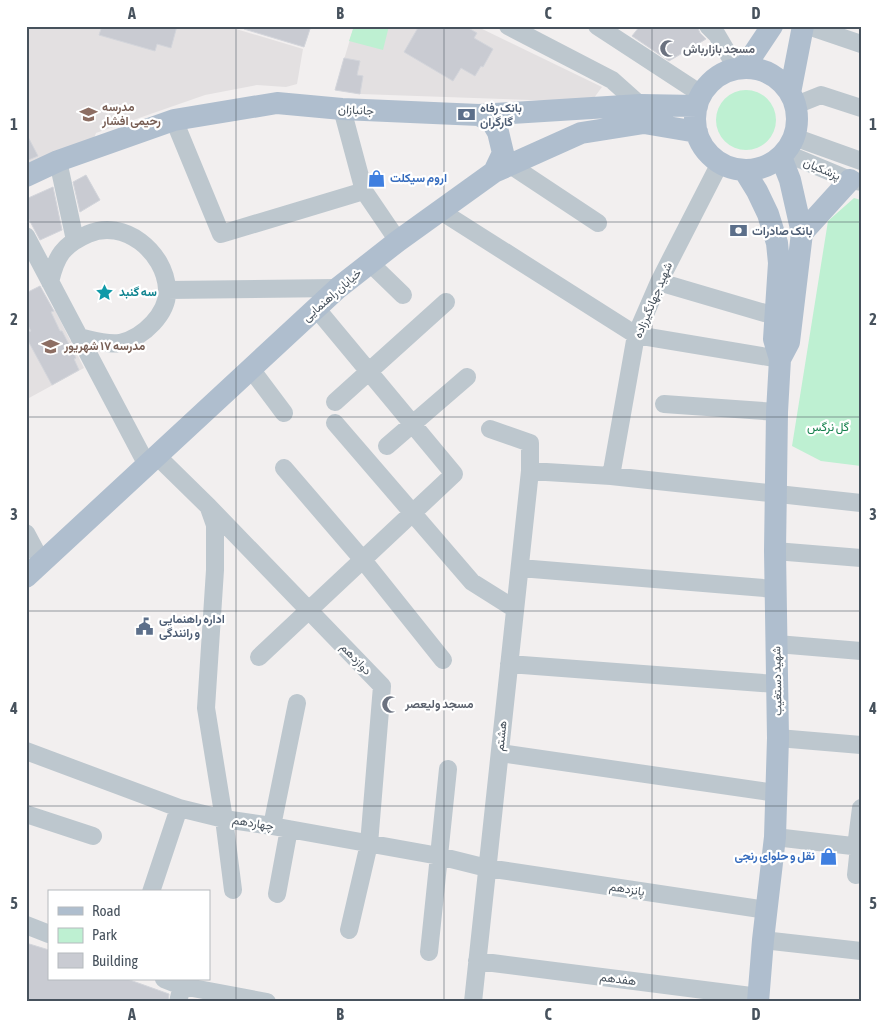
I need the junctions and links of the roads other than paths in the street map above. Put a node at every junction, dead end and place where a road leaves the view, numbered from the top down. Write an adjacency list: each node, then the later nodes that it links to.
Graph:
1 (508, 26): 11 (street)
2 (597, 26): 10 (street)
3 (708, 26): 8 (street)
4 (772, 26): 8 (main road)
5 (803, 26): 9 (main road)
6 (808, 26): 7 (street)
7 (861, 44)
8 (740, 68): 9 (main road); 10 (main road)
9 (793, 99): 12 (street); 18 (main road)
10 (699, 100): 11 (main road, جانبازان); 17 (main road)
11 (640, 105): 14 (main road, جانبازان)
12 (861, 108)
13 (342, 109): 15 (main road, جانبازان); 16 (main road, جانبازان); 26 (street)
14 (517, 113): 15 (main road, جانبازان); 19 (main road)
15 (479, 115): 22 (main road)
16 (174, 120): 20 (main road, جانبازان); 26 (street)
17 (697, 132): 19 (main road, خیابان راهنمایی); 21 (main road)
18 (787, 149): 23 (main road); 24 (street, پزشکیان); 29 (main road)
19 (535, 153): 22 (main road, خیابان راهنمایی)
20 (58, 161): 25 (main road, جانبازان); 31 (street)
21 (720, 163): 23 (main road); 35 (street, شهید جهانگیرزاده)
22 (502, 168): 27 (main road, خیابان راهنمایی); 28 (street)
23 (744, 170): 41 (main road)
24 (857, 175): 29 (main road)
25 (26, 176)
26 (364, 191): 32 (street)
27 (439, 210): 32 (main road, خیابان راهنمایی); 42 (street)
28 (598, 224)
29 (802, 233): 44 (main road)
30 (26, 236): 34 (street)
31 (75, 240): 34 (street); 37 (street)
32 (398, 241): 33 (main road, خیابان راهنمایی)
33 (369, 262): 36 (main road, خیابان راهنمایی); 38 (street)
34 (50, 282): 43 (street)
35 (659, 282): 41 (street); 42 (street, شهید جهانگیرزاده)
36 (338, 288): 37 (street); 40 (main road, خیابان راهنمایی)
37 (168, 290): 43 (street)
38 (403, 295)
39 (446, 302): 46 (street)
40 (316, 308): 45 (main road, خیابان راهنمایی); 46 (street)
41 (775, 316): 44 (main road)
42 (636, 335): 44 (street); 59 (street, شهید جهانگیرزاده)
43 (79, 337): 56 (street, دوازدهم)
44 (780, 359): 50 (main road, شهید دستغیب)
45 (251, 368): 51 (street); 56 (main road, خیابان راهنمایی)
46 (368, 370): 48 (street); 53 (street)
47 (467, 377): 53 (street)
48 (335, 402)
49 (664, 404): 50 (street)
50 (777, 412): 60 (main road, شهید دستغیب)
51 (284, 413)
52 (335, 423): 63 (street)
53 (412, 423): 55 (street); 63 (street)
54 (490, 429): 58 (street, هشتم)
55 (387, 446)
56 (152, 461): 62 (street, دوازدهم); 69 (main road, خیابان راهنمایی)
57 (284, 468): 67 (street)
58 (530, 471): 59 (street); 68 (street, هشتم)
59 (611, 476): 60 (street)
60 (776, 493): 61 (street); 65 (main road, شهید دستغیب)
61 (861, 504)
62 (209, 507): 72 (street, دوازدهم); 89 (street)
63 (413, 513): 67 (street); 71 (street)
64 (26, 533): 69 (street)
65 (775, 551): 66 (street); 70 (main road, شهید دستغیب)
66 (861, 558)
67 (363, 560): 72 (street); 76 (street)
68 (520, 568): 70 (street); 71 (street, هشتم)
69 (34, 570)
70 (775, 589): 73 (main road, شهید دستغیب)
71 (515, 609): 77 (street, هشتم)
72 (309, 611): 75 (street); 93 (street, دوازدهم)
73 (776, 644): 74 (street); 78 (main road, شهید دستغیب)
74 (861, 651)
75 (259, 657)
76 (443, 660)
77 (509, 664): 78 (street); 83 (street, هشتم)
78 (776, 684): 80 (main road, شهید دستغیب)
79 (297, 703): 90 (street)
80 (778, 738): 81 (street); 85 (main road, شهید دستغیب)
81 (861, 744)
82 (26, 751): 86 (street, چهاردهم)
83 (500, 753): 85 (street); 96 (street, هشتم)
84 (448, 769): 95 (street)
85 (776, 793): 92 (main road, شهید دستغیب)
86 (179, 808): 89 (street, چهاردهم); 98 (street)
87 (861, 808): 94 (street)
88 (26, 814): 91 (street)
89 (224, 819): 90 (street, چهاردهم); 99 (street)
90 (281, 828): 93 (street, چهاردهم); 100 (street)
91 (93, 836)
92 (776, 837): 94 (street); 101 (main road, شهید دستغیب)
93 (369, 844): 95 (street, چهاردهم); 103 (street, دوازدهم)
94 (859, 847): 97 (street)
95 (439, 856): 96 (street, چهاردهم); 106 (street)
96 (487, 868): 101 (street, پانزدهم); 108 (street, هشتم)
97 (856, 875)
98 (152, 890)
99 (233, 890)
100 (277, 894)
101 (767, 910): 105 (main road, شهید دستغیب)
102 (26, 925): 104 (street)
103 (349, 930)
104 (48, 934)
105 (763, 940): 107 (street); 111 (main road, شهید دستغیب)
106 (429, 952)
107 (861, 952)
108 (477, 961): 111 (street, هفدهم); 113 (street, هشتم)
109 (165, 980): 110 (street)
110 (180, 994): 112 (street)
111 (758, 999)
112 (267, 1002)
113 (472, 1002)

